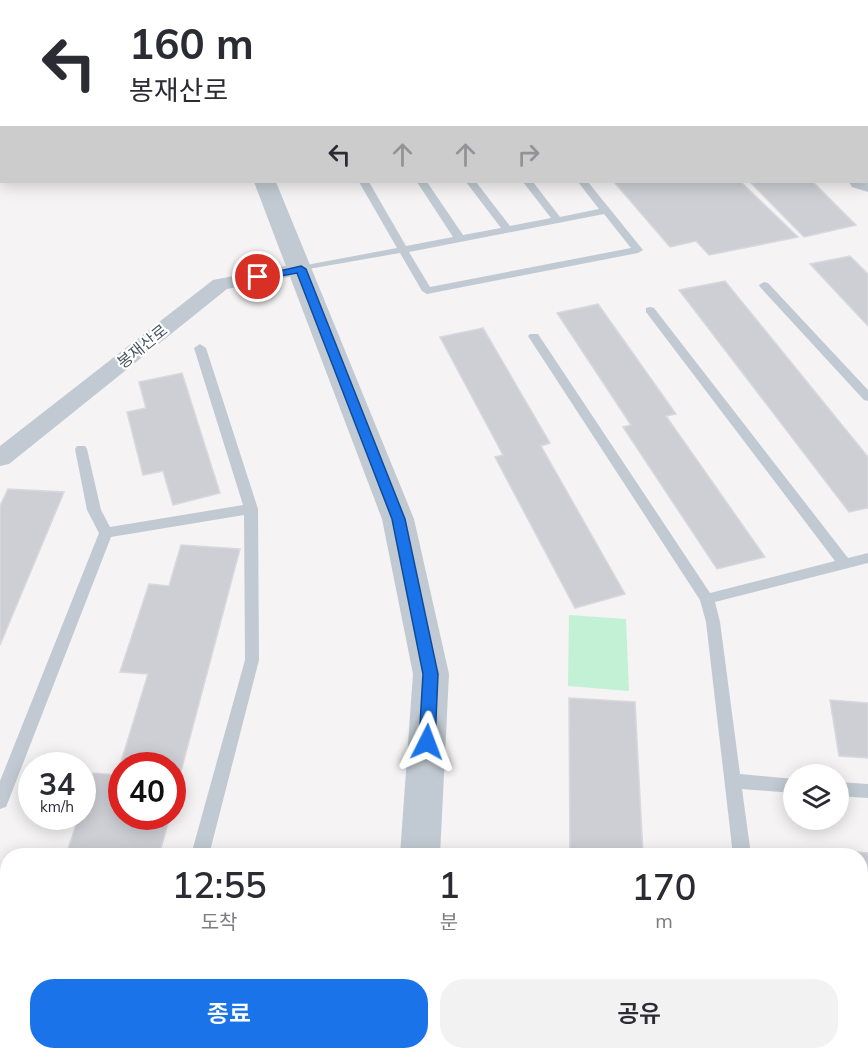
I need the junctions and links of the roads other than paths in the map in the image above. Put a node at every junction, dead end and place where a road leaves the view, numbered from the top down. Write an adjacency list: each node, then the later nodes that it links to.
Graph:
1 (365, 183): 11 (lane)
2 (423, 183): 10 (lane)
3 (472, 183): 9 (lane)
4 (529, 183): 8 (lane)
5 (584, 183): 7 (lane)
6 (272, 185): 12 (street)
7 (606, 211): 8 (lane); 11 (lane)
8 (558, 220): 9 (lane)
9 (508, 230): 10 (lane)
10 (460, 239): 11 (lane)
11 (404, 250): 12 (lane)
12 (301, 269): 19 (street, 봉재산로); 31 (street)
13 (764, 285): 17 (lane)
14 (650, 310): 23 (lane)
15 (534, 336): 24 (lane)
16 (200, 348): 20 (lane)
17 (868, 397)
18 (81, 449): 21 (lane)
19 (0, 458)
20 (251, 509): 21 (lane); 30 (lane)
21 (106, 533): 29 (lane)
22 (868, 558): 23 (lane)
23 (844, 563): 24 (lane)
24 (707, 598): 25 (lane)
25 (733, 781): 26 (lane); 32 (lane)
26 (783, 785)
27 (849, 790): 28 (lane)
28 (868, 791)
29 (0, 802)
30 (202, 848)
31 (420, 848)
32 (741, 848)

